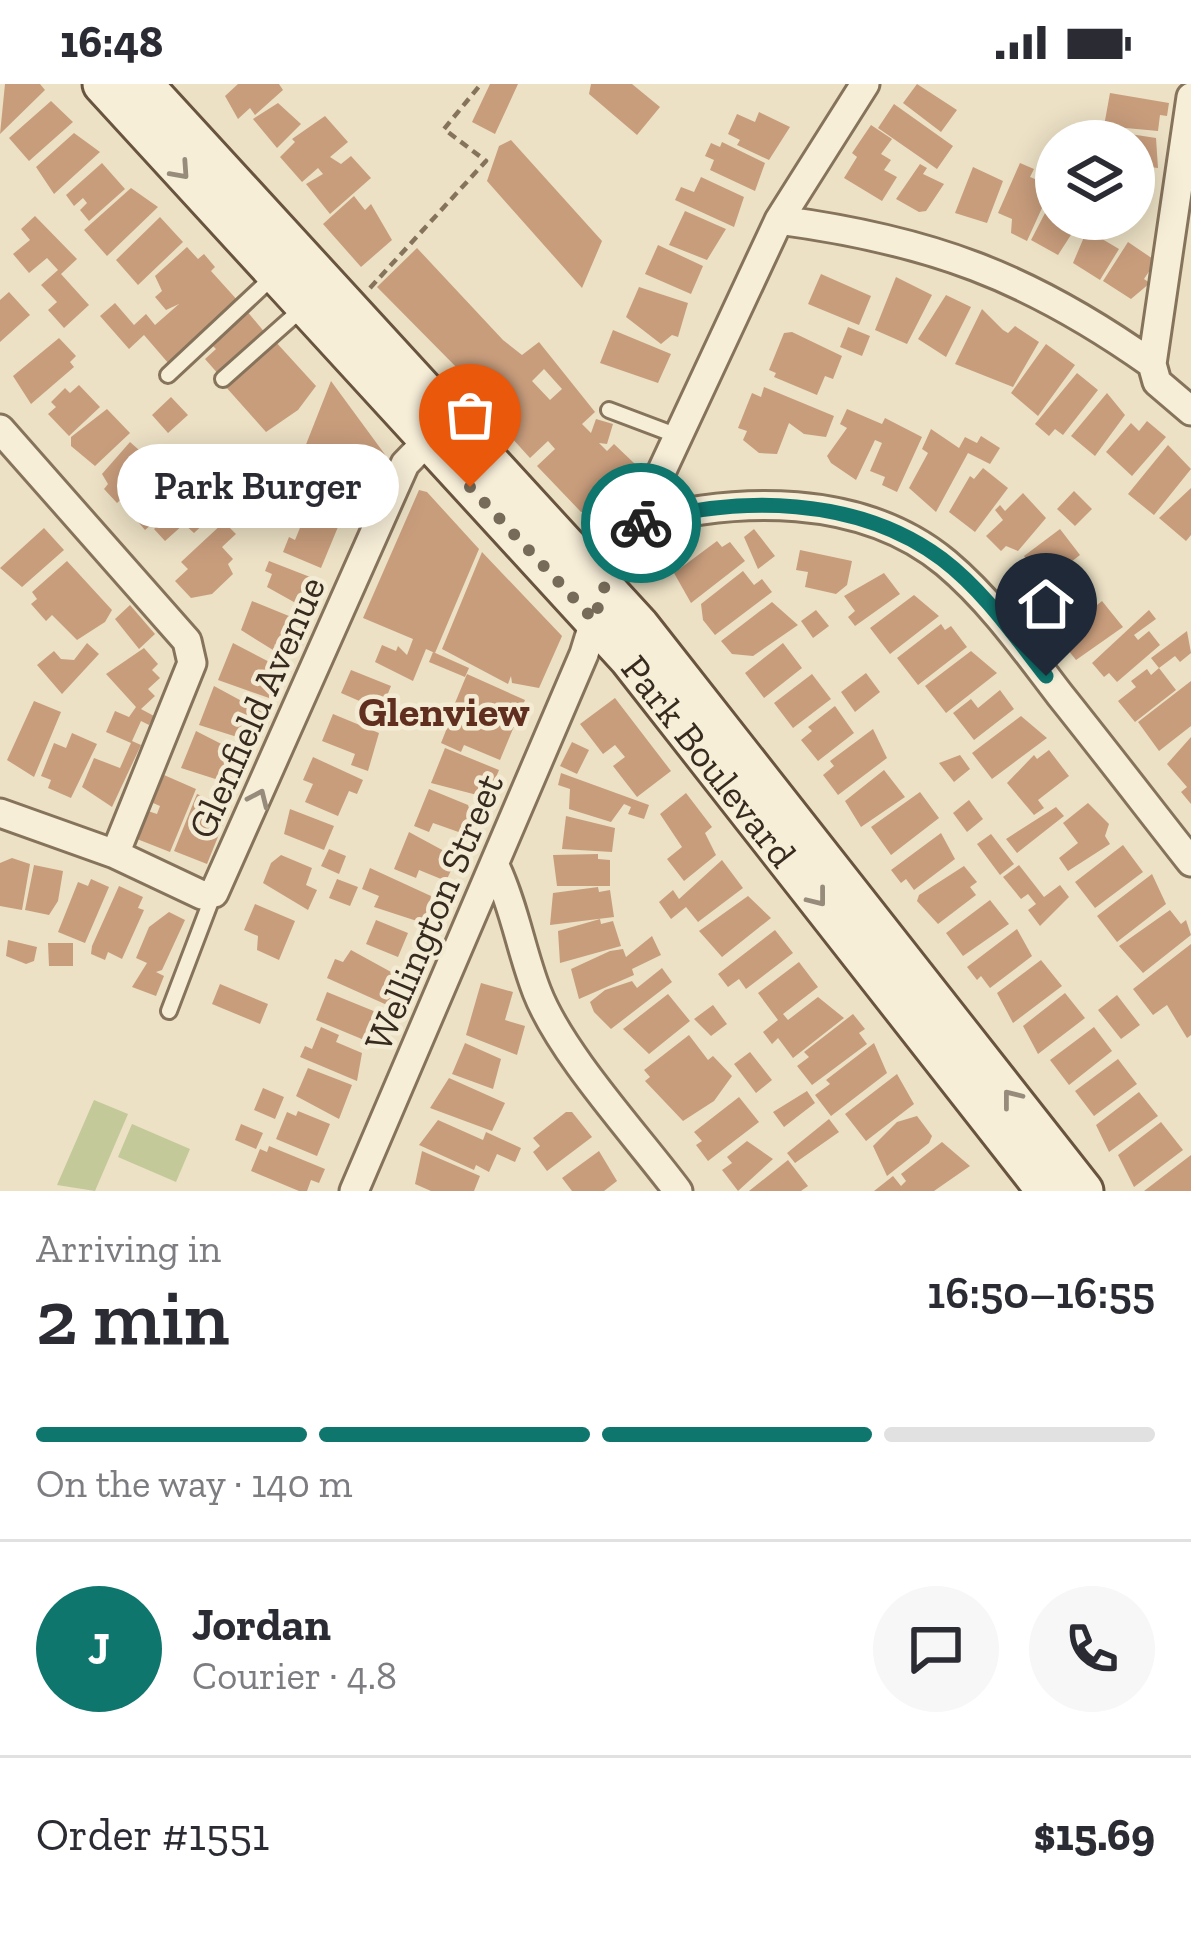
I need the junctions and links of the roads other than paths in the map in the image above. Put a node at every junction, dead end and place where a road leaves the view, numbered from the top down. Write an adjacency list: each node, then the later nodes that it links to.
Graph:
1 (103, 84): 6 (main road, Park Boulevard, one-way to 6)
2 (142, 84): 14 (main road, Park Boulevard)
3 (865, 84): 5 (street, Wellington Street)
4 (1191, 97): 8 (street)
5 (779, 220): 8 (street); 15 (street, Wellington Street)
6 (274, 274): 7 (main road, Park Boulevard); 9 (lane)
7 (304, 306): 10 (lane); 14 (main road, Park Boulevard)
8 (1152, 364): 12 (street)
9 (167, 375)
10 (223, 379)
11 (609, 410): 15 (lane)
12 (1191, 411)
13 (0, 430): 19 (street)
14 (438, 430): 17 (main road, Park Boulevard); 22 (street, Glenfield Avenue, one-way to 14)
15 (678, 436): 16 (street, Wellington Street)
16 (637, 524): 17 (street, Wellington Street); 20 (street)
17 (599, 604): 21 (street, Wellington Street); 26 (main road, Park Boulevard, one-way to 26); 27 (main road, Park Boulevard, one-way to 17)
18 (0, 813): 19 (street)
19 (115, 854): 22 (street)
20 (1191, 862)
21 (496, 868): 24 (street, Wellington Street); 25 (street)
22 (208, 894): 23 (lane)
23 (169, 1011)
24 (354, 1191)
25 (678, 1191)
26 (1047, 1191)
27 (1083, 1191)

